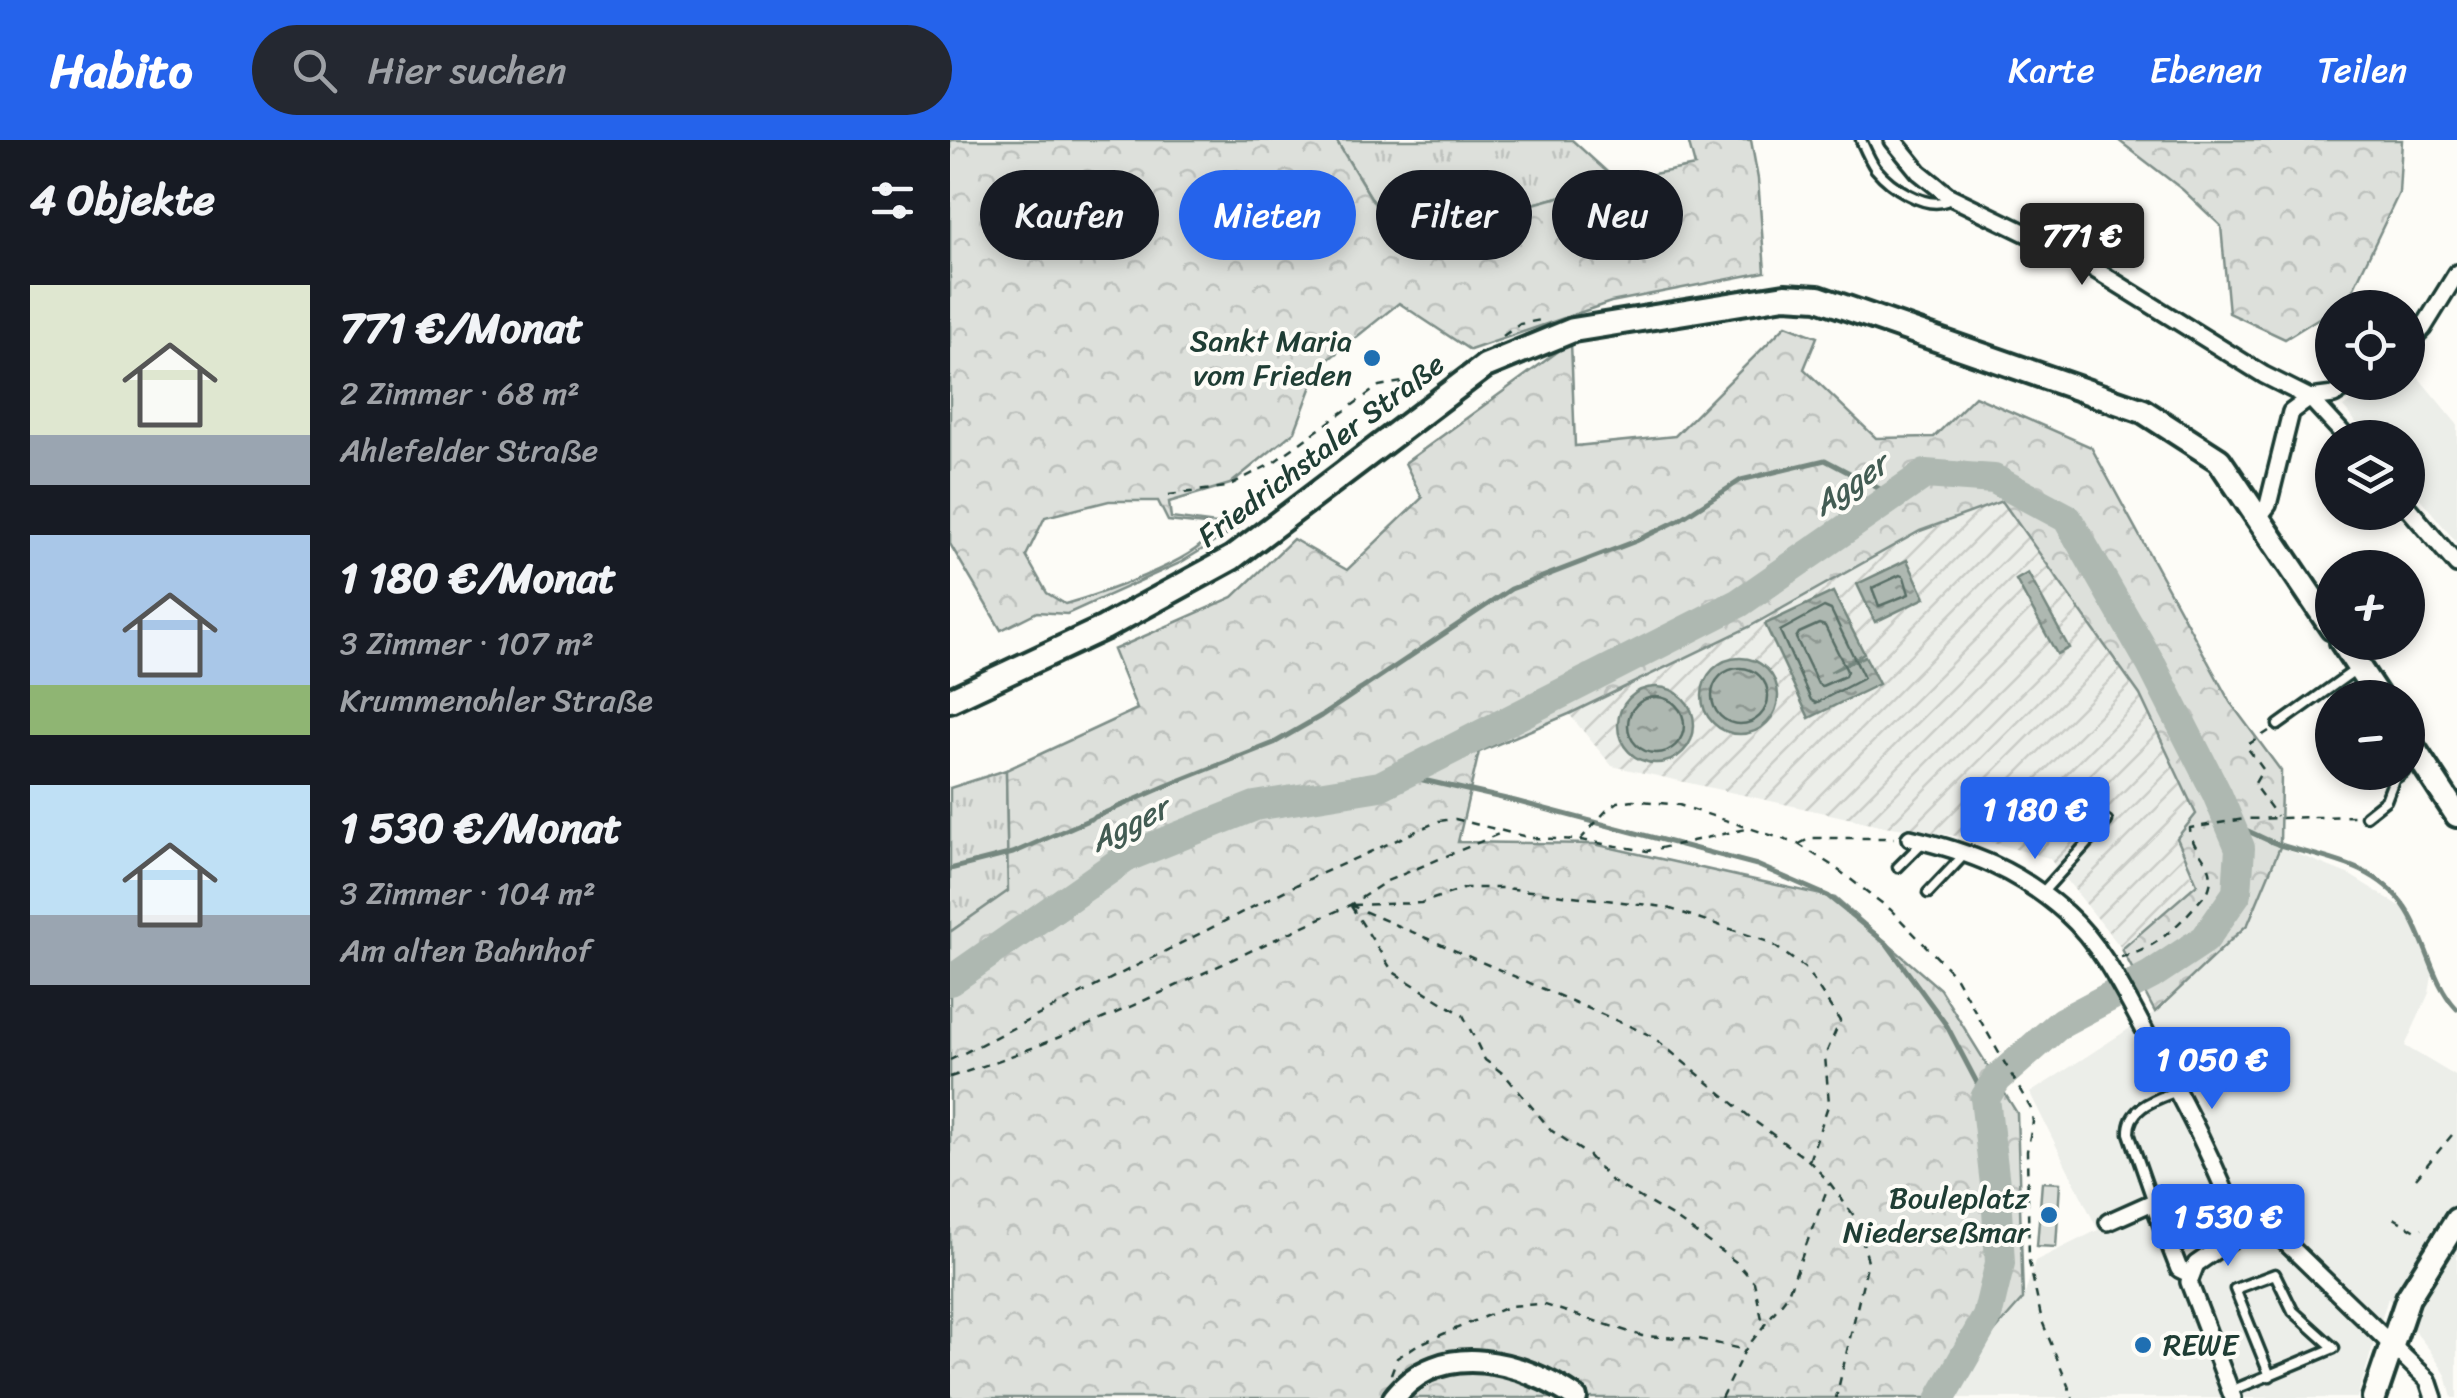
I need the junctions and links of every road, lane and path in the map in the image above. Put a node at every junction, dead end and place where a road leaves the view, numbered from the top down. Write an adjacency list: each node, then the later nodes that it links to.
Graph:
1 (1860, 140): 3 (lane)
2 (1892, 140): 3 (street)
3 (1949, 196): 9 (street)
4 (2457, 274): 6 (street)
5 (1548, 319): 7 (path)
6 (2425, 326)
7 (1495, 342)
8 (2315, 397): 9 (street)
9 (2310, 398): 11 (street); 13 (street)
10 (1423, 412): 12 (path); 13 (main road, Friedrichstaler Straße); 20 (main road, Friedrichstaler Straße)
11 (2330, 420)
12 (1168, 495)
13 (2258, 518): 16 (main road, Friedrichstaler Straße)
14 (2425, 528): 15 (street)
15 (2457, 565)
16 (2315, 603)
17 (2354, 660): 18 (main road)
18 (2359, 667): 19 (main road); 21 (lane)
19 (2367, 680)
20 (950, 700)
21 (2278, 724): 26 (path)
22 (2425, 782): 24 (main road)
23 (2390, 790): 25 (lane)
24 (2457, 815)
25 (2366, 816): 26 (path)
26 (2278, 817): 38 (path)
27 (2107, 821): 36 (lane)
28 (1752, 827): 31 (path); 31 (path); 32 (path)
29 (1503, 832): 31 (path); 37 (path); 39 (path)
30 (1917, 839): 32 (path); 33 (street); 34 (lane)
31 (1580, 840)
32 (1798, 844): 63 (path)
33 (1968, 852): 35 (lane); 36 (street)
34 (1898, 867)
35 (1928, 893)
36 (2041, 894): 38 (street)
37 (1350, 904): 41 (path); 44 (path); 44 (path); 54 (path)
38 (2106, 963): 42 (street)
39 (950, 1060)
40 (2256, 1068): 42 (lane)
41 (950, 1078)
42 (2174, 1086): 47 (lane); 52 (street)
43 (2457, 1129): 45 (path)
44 (1808, 1161): 46 (path)
45 (2416, 1178)
46 (1829, 1182): 54 (path); 62 (path)
47 (2153, 1202): 50 (street); 53 (street)
48 (2394, 1218): 51 (path)
49 (2457, 1220): 55 (main road)
50 (2108, 1222)
51 (2422, 1228)
52 (2241, 1233): 53 (street); 55 (street)
53 (2191, 1275): 59 (street)
54 (1764, 1328): 56 (path)
55 (2391, 1343): 64 (main road); 65 (street)
56 (1745, 1350): 58 (path); 61 (path)
57 (2270, 1376): 57 (lane); 59 (lane)
58 (1391, 1391): 60 (main road)
59 (2232, 1395)
60 (1576, 1398)
61 (1721, 1398)
62 (1836, 1398)
63 (2073, 1398)
64 (2374, 1398)
65 (2434, 1398)

